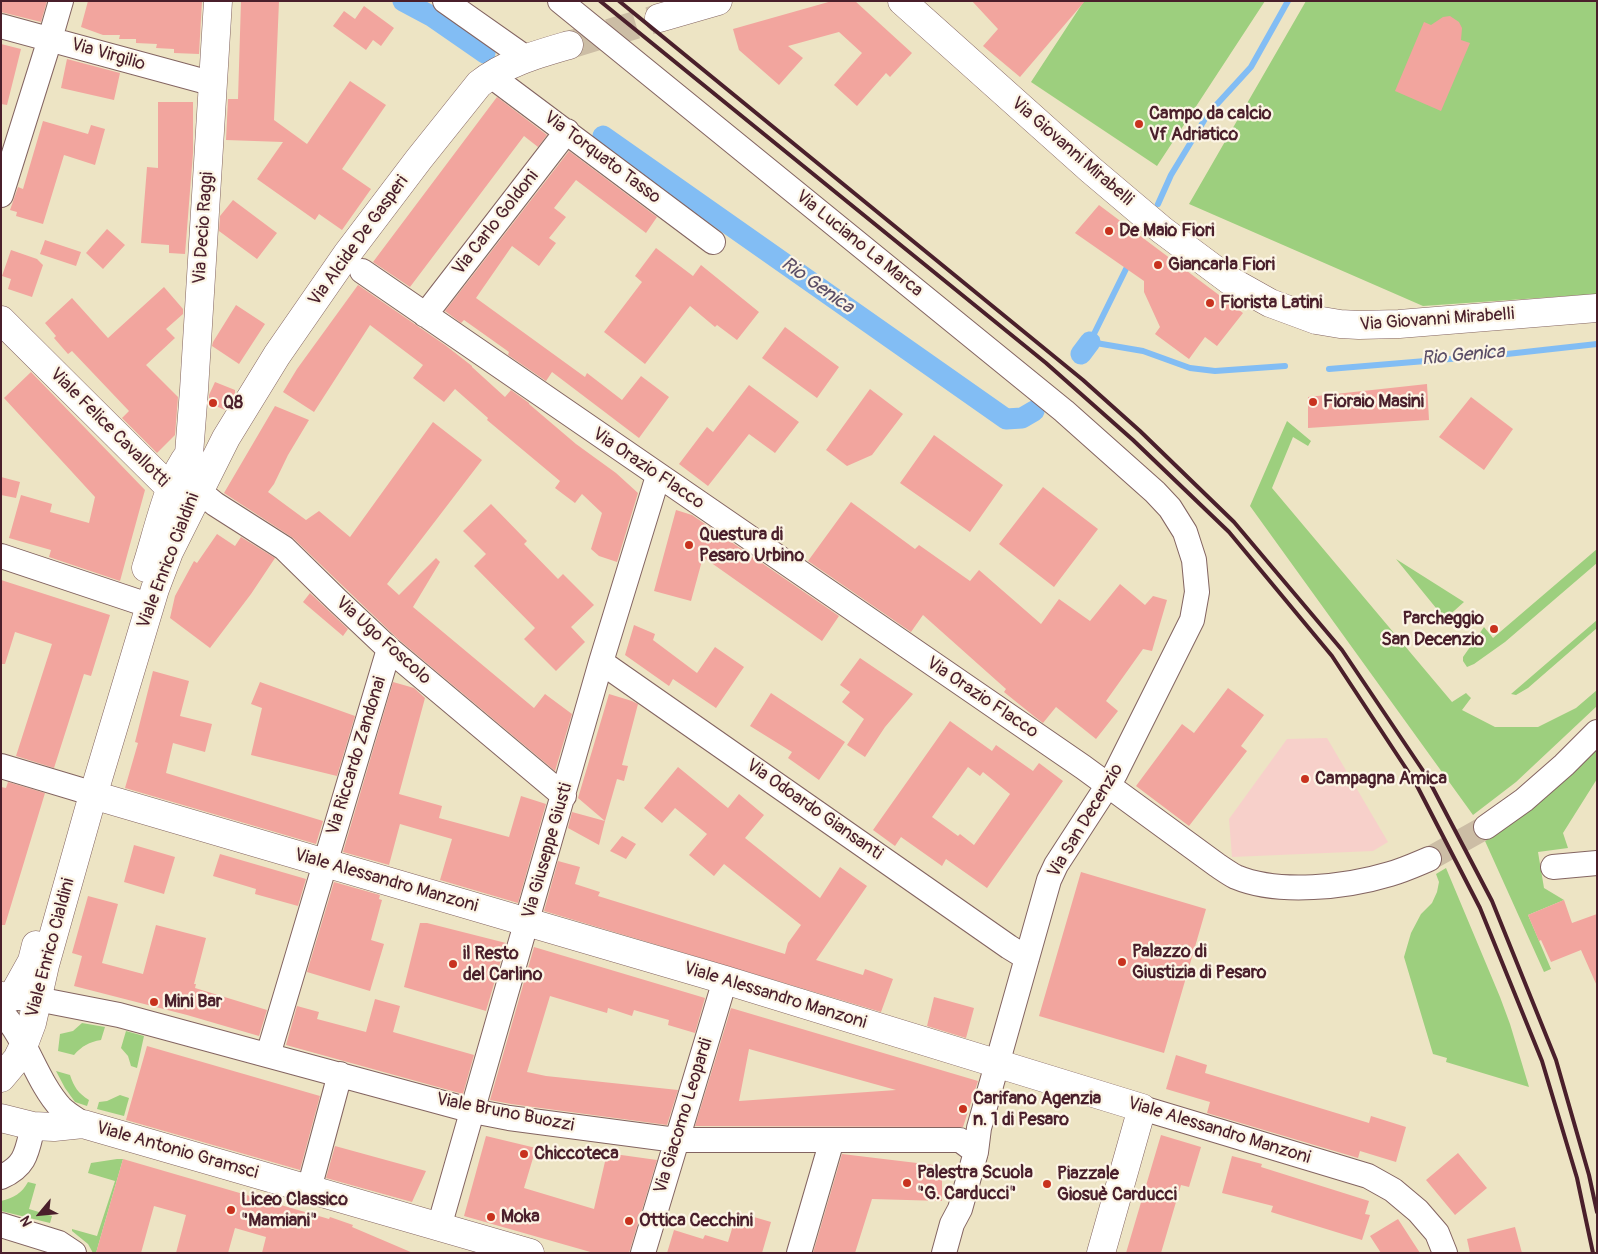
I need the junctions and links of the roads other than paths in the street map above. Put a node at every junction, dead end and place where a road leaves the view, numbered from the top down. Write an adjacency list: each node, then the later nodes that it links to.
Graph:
1 (60, 1): 9 (street)
2 (218, 1): 13 (street, Via Decio Raggi)
3 (445, 1): 11 (street)
4 (560, 1): 25 (street, Via Luciano La Marca)
5 (718, 1): 7 (street)
6 (906, 3): 18 (street, Via Giovanni Mirabelli)
7 (659, 18)
8 (1, 26): 9 (street, Via Virgilio)
9 (50, 39): 13 (street, Via Virgilio); 15 (street)
10 (569, 45): 11 (street, Via Alcide De Gasperi)
11 (526, 58): 12 (street, Via Alcide De Gasperi)
12 (490, 75): 14 (street, Via Torquato Tasso); 24 (street, Via Alcide De Gasperi)
13 (214, 84): 21 (street, Via Decio Raggi)
14 (567, 131): 16 (street, Via Torquato Tasso); 19 (street, Via Carlo Goldoni)
15 (1, 195)
16 (713, 242)
17 (362, 271): 19 (street, Via Orazio Flacco)
18 (1597, 308)
19 (425, 316): 22 (street, Via Orazio Flacco)
20 (1, 320): 23 (street, Viale Felice Cavallotti)
21 (189, 454): 23 (street, Viale Enrico Cialdini); 24 (street, Viale Enrico Cialdini)
22 (658, 476): 30 (street, Via Giuseppe Giusti); 33 (street, Via Orazio Flacco)
23 (171, 489): 26 (street, Viale Felice Cavallotti); 28 (street, Viale Enrico Cialdini)
24 (199, 491): 26 (street, Viale Enrico Cialdini); 29 (street, Via Ugo Foscolo)
25 (1155, 492): 33 (street, Via San Decenzio)
26 (169, 552): 34 (street, Viale Enrico Cialdini)
27 (1, 556): 28 (street)
28 (136, 601): 34 (street, Viale Enrico Cialdini)
29 (389, 649): 35 (street, Via Ugo Foscolo); 38 (street, Via Riccardo Zandonai)
30 (602, 662): 35 (street, Via Giuseppe Giusti); 42 (street, Via Odoardo Giansanti)
31 (1597, 732): 36 (street)
32 (1, 766): 34 (street)
33 (1108, 785): 37 (street, Via Orazio Flacco); 42 (street, Via San Decenzio)
34 (87, 792): 38 (street, Viale Alessandro Manzoni); 44 (street, Viale Enrico Cialdini)
35 (564, 796): 41 (street, Via Giuseppe Giusti)
36 (1486, 827)
37 (1429, 859)
38 (325, 863): 41 (street, Viale Alessandro Manzoni); 46 (street, Via Riccardo Zandonai)
39 (1597, 863): 40 (street)
40 (1553, 867)
41 (527, 922): 43 (street, Viale Alessandro Manzoni); 51 (street, Via Giuseppe Giusti)
42 (1028, 958): 47 (street, Via San Decenzio)
43 (726, 980): 47 (street, Viale Alessandro Manzoni); 55 (street, Via Giacomo Leopardi)
44 (13, 1001): 45 (street, Viale Antonio Gramsci); 45 (street, Viale Enrico Cialdini); 46 (street, Viale Bruno Buozzi)
45 (23, 1047): 49 (street, Viale Enrico Cialdini); 53 (street, Viale Antonio Gramsci)
46 (268, 1055): 48 (street, Viale Bruno Buozzi)
47 (997, 1064): 50 (street, Viale Alessandro Manzoni); 57 (street, Via San Decenzio)
48 (340, 1074): 51 (street, Viale Bruno Buozzi); 59 (street)
49 (1, 1078)
50 (1142, 1108): 62 (street, Viale Alessandro Manzoni); 68 (street)
51 (473, 1111): 55 (street, Viale Bruno Buozzi); 61 (street, Via Giuseppe Giusti)
52 (1, 1118): 54 (street, Viale Antonio Gramsci)
53 (83, 1124): 54 (street, Viale Antonio Gramsci); 59 (street, Viale Antonio Gramsci)
54 (32, 1126): 58 (street)
55 (676, 1140): 56 (street, Viale Bruno Buozzi); 65 (street, Via Giacomo Leopardi)
56 (832, 1140): 57 (street, Viale Bruno Buozzi); 66 (street)
57 (976, 1152): 67 (street, Via San Decenzio)
58 (1, 1177)
59 (309, 1189): 61 (street, Viale Antonio Gramsci)
60 (1, 1225): 63 (street)
61 (439, 1227): 64 (street, Viale Antonio Gramsci)
62 (1441, 1243)
63 (63, 1249)
64 (530, 1253)
65 (643, 1253)
66 (799, 1253)
67 (944, 1253)
68 (1101, 1253)

